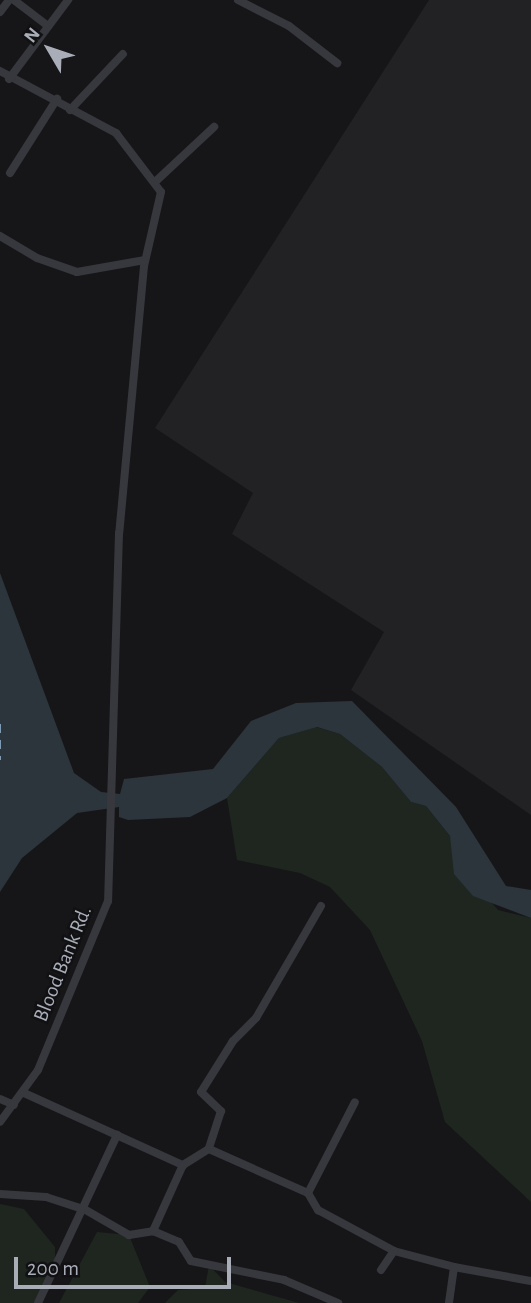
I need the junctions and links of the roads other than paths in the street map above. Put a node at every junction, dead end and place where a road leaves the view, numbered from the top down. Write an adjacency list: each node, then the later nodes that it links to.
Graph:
1 (11, 0): 4 (street); 5 (street)
2 (68, 0): 5 (street)
3 (237, 0): 7 (street)
4 (0, 12)
5 (48, 26): 9 (street)
6 (123, 54): 11 (street)
7 (337, 63)
8 (0, 71): 9 (street)
9 (9, 79): 10 (street)
10 (57, 99): 11 (street); 13 (street)
11 (70, 110): 14 (street)
12 (214, 127): 14 (street)
13 (10, 173)
14 (155, 182): 16 (street, Blood Bank Rd.)
15 (0, 236): 16 (street)
16 (145, 260): 18 (street, Blood Bank Rd.)
17 (321, 906): 24 (street)
18 (24, 1093): 21 (street, Blood Bank Rd.); 23 (street)
19 (0, 1099): 21 (street)
20 (355, 1102): 26 (street)
21 (14, 1105): 22 (street, Blood Bank Rd.)
22 (0, 1122)
23 (117, 1135): 25 (street); 28 (street)
24 (209, 1149): 25 (street); 26 (street)
25 (183, 1165): 29 (street)
26 (308, 1193): 30 (street)
27 (0, 1194): 28 (street)
28 (84, 1209): 29 (street); 34 (street)
29 (153, 1231): 35 (street)
30 (394, 1251): 31 (street); 32 (street)
31 (454, 1268): 33 (street); 36 (street)
32 (381, 1270)
33 (531, 1282)
34 (38, 1303)
35 (338, 1303)
36 (449, 1303)

